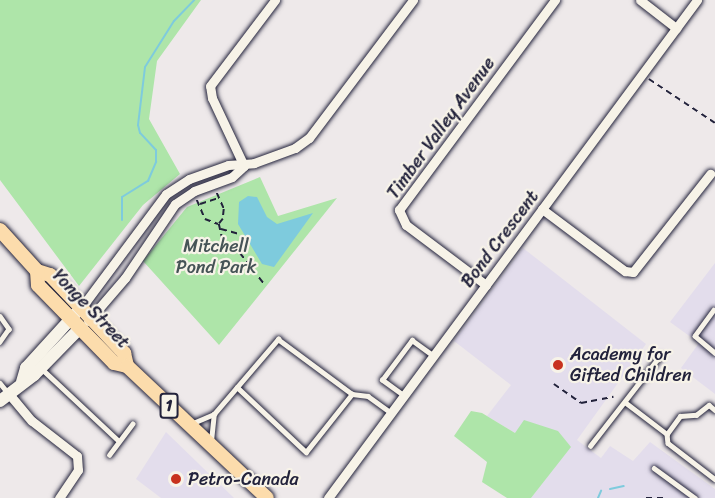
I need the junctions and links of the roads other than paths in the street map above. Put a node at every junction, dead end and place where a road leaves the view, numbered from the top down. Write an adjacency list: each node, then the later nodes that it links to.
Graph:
1 (275, 0): 7 (street)
2 (413, 0): 7 (street)
3 (555, 0): 13 (street, Timber Valley Avenue)
4 (640, 0): 6 (street)
5 (697, 0): 6 (street, Bond Crescent)
6 (676, 28): 9 (street, Bond Crescent)
7 (244, 166): 11 (street); 12 (street)
8 (710, 174): 9 (street)
9 (542, 209): 13 (street, Bond Crescent)
10 (0, 230): 16 (main road, Yonge Street / 1)
11 (111, 269): 12 (street); 16 (street)
12 (124, 278): 16 (street)
13 (486, 285): 19 (street, Bond Crescent)
14 (714, 310): 18 (lane)
15 (0, 316): 17 (lane)
16 (80, 319): 21 (street); 22 (street); 33 (main road, Yonge Street / 1)
17 (0, 342)
18 (715, 353)
19 (434, 356): 26 (street, Bond Crescent); 26 (lane)
20 (659, 357): 28 (lane)
21 (41, 368): 22 (street); 35 (lane)
22 (22, 382): 27 (street)
23 (0, 383): 27 (lane)
24 (237, 387): 25 (lane); 25 (lane); 31 (lane)
25 (352, 394): 30 (lane)
26 (404, 396): 30 (street, Bond Crescent)
27 (5, 398): 43 (street)
28 (625, 402): 34 (lane); 37 (lane)
29 (715, 410): 34 (lane)
30 (391, 413): 45 (street, Bond Crescent)
31 (214, 414): 33 (lane); 36 (lane)
32 (132, 424): 35 (lane)
33 (188, 424): 36 (main road, Yonge Street / 1)
34 (667, 434): 42 (lane)
35 (119, 441): 38 (lane)
36 (211, 445): 44 (main road, Yonge Street / 1)
37 (590, 446)
38 (109, 455)
39 (654, 468): 41 (lane)
40 (674, 471): 41 (lane)
41 (669, 478): 46 (lane)
42 (715, 479)
43 (59, 498)
44 (266, 498)
45 (329, 498)
46 (695, 498)

